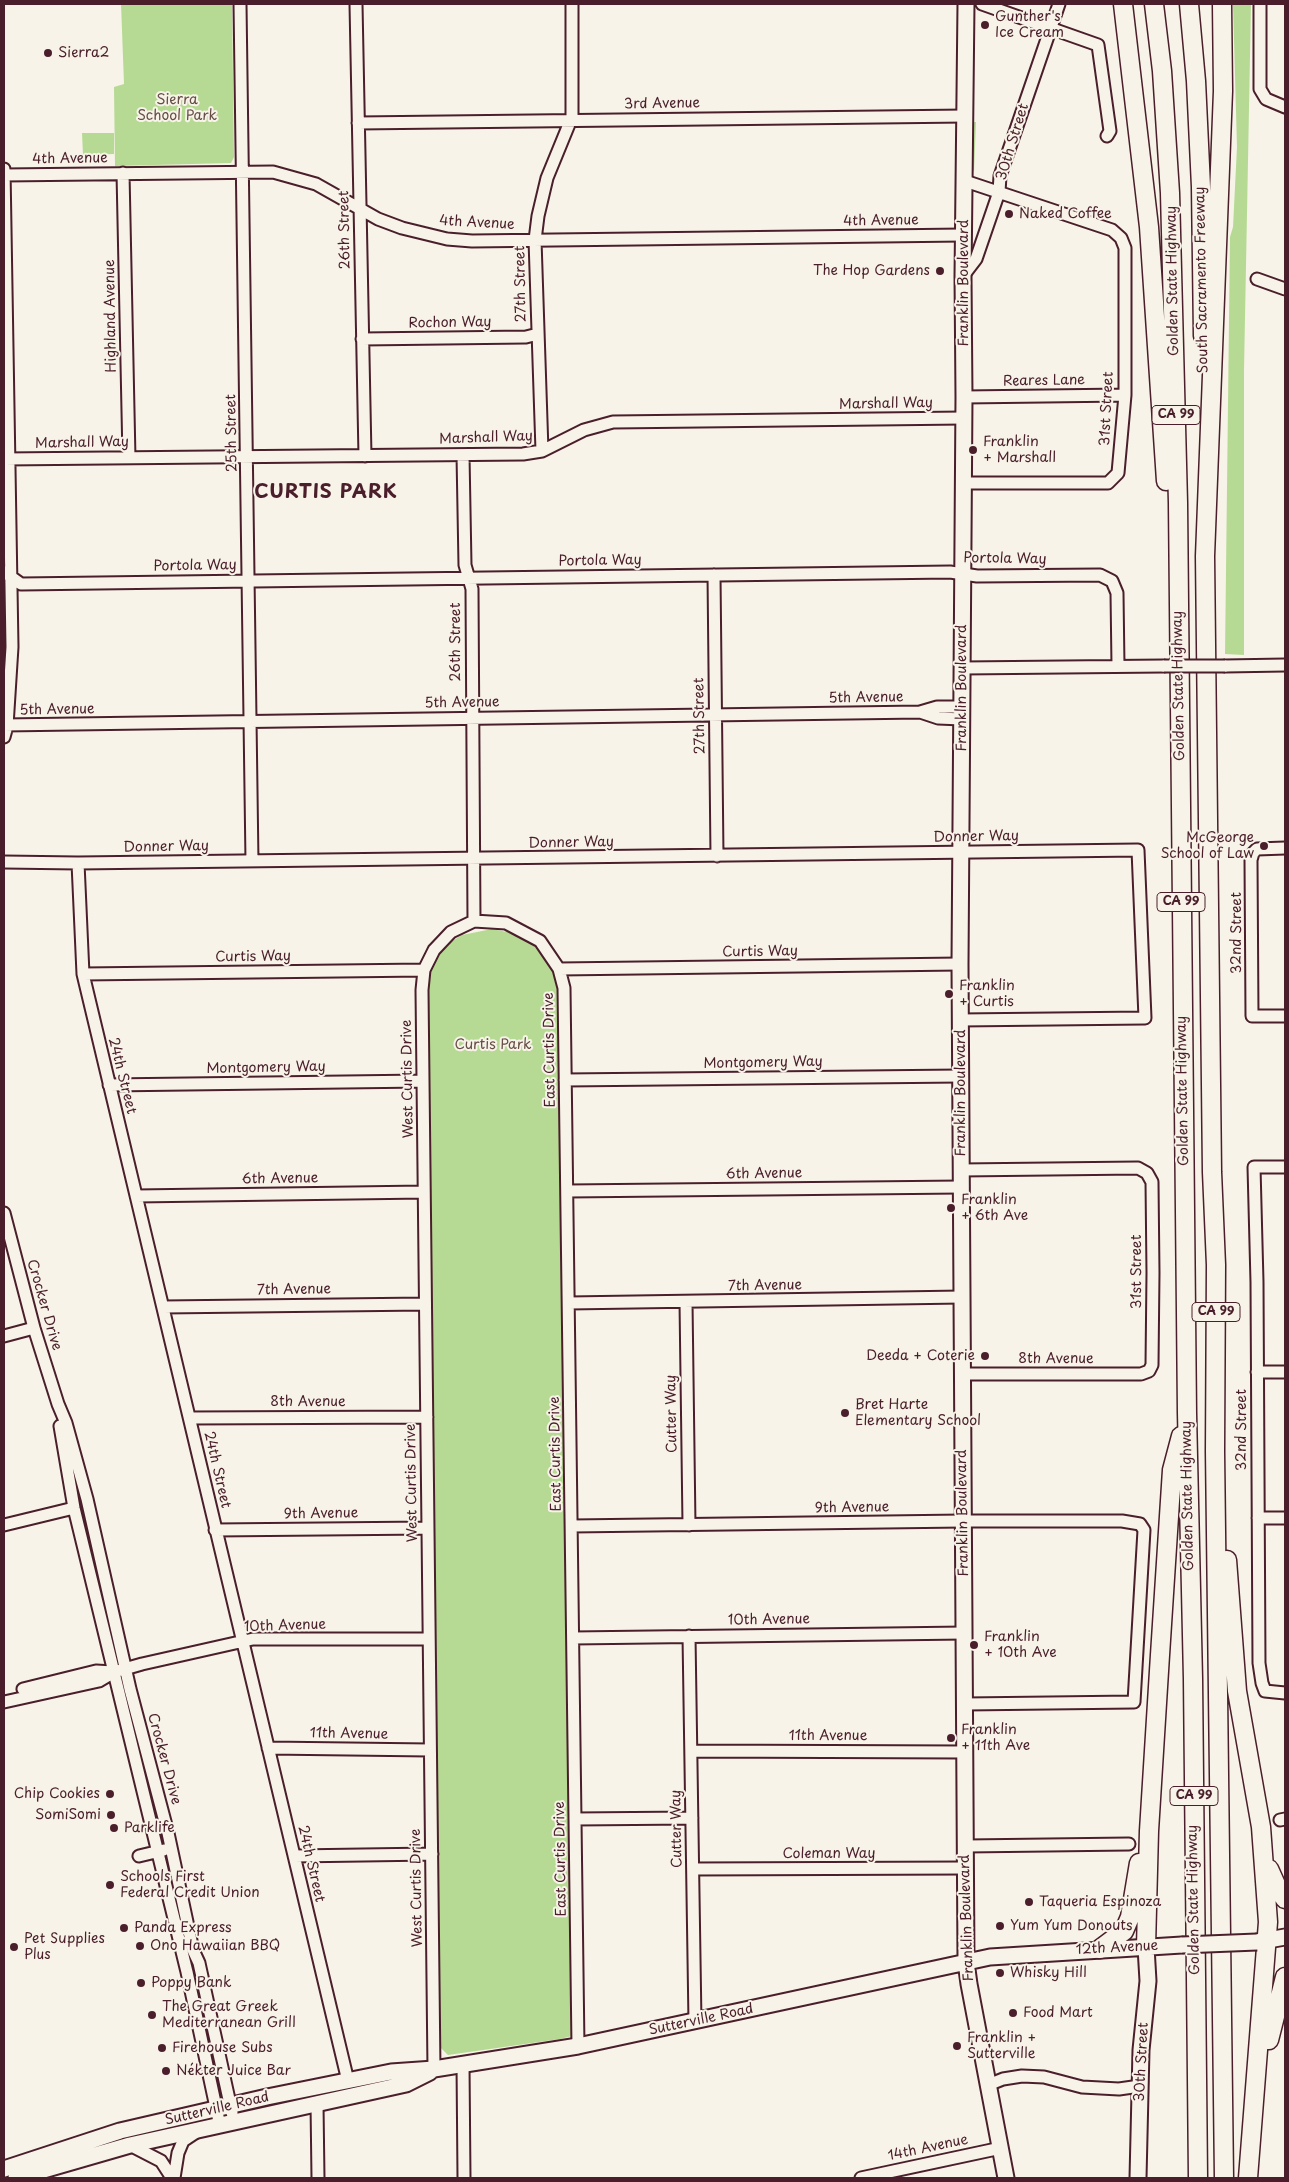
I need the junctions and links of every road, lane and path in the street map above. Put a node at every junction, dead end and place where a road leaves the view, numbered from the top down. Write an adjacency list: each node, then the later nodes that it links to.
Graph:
1 (240, 4): 19 (street, 25th Street)
2 (356, 4): 16 (street, 26th Street)
3 (572, 4): 15 (street, 27th Street)
4 (966, 4): 14 (main road, Franklin Boulevard)
5 (982, 4): 12 (street)
6 (1059, 4): 12 (street, 30th Street)
7 (1123, 4): 48 (highway)
8 (1222, 4): 42 (highway, Golden State Highway)
9 (1260, 4): 13 (street)
10 (1189, 5): 42 (highway, South Sacramento Freeway)
11 (1156, 8): 48 (highway, Golden State Highway / CA 99)
12 (1050, 27): 17 (street); 23 (street, 30th Street)
13 (1285, 108)
14 (966, 116): 15 (street, 3rd Avenue); 22 (main road, Franklin Boulevard)
15 (571, 120): 16 (street, 3rd Avenue); 26 (street, 27th Street)
16 (358, 123): 24 (street, 26th Street)
17 (1107, 136)
18 (4, 167): 21 (street)
19 (241, 170): 20 (street, 4th Avenue); 24 (street, 4th Avenue); 38 (street, 25th Street)
20 (123, 173): 21 (street, 4th Avenue); 39 (street, Highland Avenue)
21 (4, 175): 40 (street)
22 (965, 181): 23 (street); 25 (main road, Franklin Boulevard)
23 (999, 192): 27 (street, 30th Street); 32 (street, 31st Street)
24 (360, 209): 26 (street, 4th Avenue); 31 (street, 26th Street)
25 (963, 235): 26 (street, 4th Avenue); 27 (main road, Franklin Boulevard)
26 (535, 240): 30 (street, 27th Street)
27 (963, 276): 33 (main road, Franklin Boulevard)
28 (1258, 280): 29 (street)
29 (1285, 289)
30 (538, 334): 31 (street, Rochon Way); 35 (street, 27th Street)
31 (362, 339): 37 (street, 26th Street)
32 (1125, 395): 33 (street, Reares Lane); 41 (street, 31st Street)
33 (964, 397): 34 (main road, Franklin Boulevard)
34 (964, 418): 35 (street, Marshall Way); 41 (main road, Franklin Boulevard)
35 (542, 451): 36 (street, Marshall Way)
36 (463, 455): 37 (street, Marshall Way); 46 (street, 26th Street)
37 (365, 456): 38 (street, Marshall Way)
38 (248, 457): 39 (street, Marshall Way); 47 (street, 25th Street)
39 (129, 458): 40 (street, Marshall Way)
40 (7, 459): 44 (street)
41 (962, 483): 43 (main road, Franklin Boulevard)
42 (1206, 556): 97 (highway, Golden State Highway / CA 99)
43 (962, 573): 45 (street, Portola Way); 50 (street, Portola Way); 51 (main road, Franklin Boulevard)
44 (7, 574): 47 (street, Portola Way); 56 (street)
45 (714, 575): 46 (street, Portola Way); 53 (street, 27th Street)
46 (469, 578): 47 (street, Portola Way); 54 (street, 26th Street)
47 (249, 580): 55 (street, 25th Street)
48 (1178, 626): 94 (highway, Golden State Highway / CA 99)
49 (1285, 665): 50 (street, bridge)
50 (1118, 666): 51 (street)
51 (962, 668): 52 (main road, Franklin Boulevard)
52 (962, 713): 53 (street, 5th Avenue); 58 (main road, Franklin Boulevard)
53 (714, 715): 54 (street, 5th Avenue); 59 (street, 27th Street)
54 (471, 718): 55 (street, 5th Avenue); 60 (street, 26th Street)
55 (251, 722): 56 (street, 5th Avenue); 61 (street, 25th Street)
56 (5, 729)
57 (1285, 848): 69 (street, 32nd Street)
58 (961, 852): 59 (street, Donner Way); 65 (main road, Franklin Boulevard); 70 (street, Donner Way)
59 (717, 856): 60 (street, Donner Way)
60 (473, 859): 61 (street, Donner Way); 64 (street, 26th Street)
61 (252, 861): 63 (street, Donner Way)
62 (4, 862): 63 (street, Donner Way)
63 (78, 863): 68 (street, 24th Street)
64 (474, 921): 66 (street, East Curtis Drive); 67 (street, West Curtis Drive)
65 (960, 964): 66 (street, Curtis Way); 70 (main road, Franklin Boulevard)
66 (559, 969): 72 (street, East Curtis Drive)
67 (424, 970): 68 (street, Curtis Way); 73 (street, West Curtis Drive)
68 (82, 974): 74 (street, 24th Street)
69 (1285, 1016)
70 (960, 1020): 71 (main road, Franklin Boulevard)
71 (961, 1076): 72 (street, Montgomery Way); 76 (main road, Franklin Boulevard)
72 (565, 1080): 78 (street, East Curtis Drive)
73 (423, 1081): 74 (street, Montgomery Way); 79 (street, West Curtis Drive)
74 (109, 1085): 80 (street, 24th Street)
75 (1285, 1167): 90 (street, 32nd Street)
76 (961, 1170): 77 (main road, Franklin Boulevard); 89 (street, 31st Street)
77 (961, 1187): 78 (street, 6th Avenue); 82 (main road, Franklin Boulevard)
78 (568, 1191): 84 (street, East Curtis Drive)
79 (424, 1192): 80 (street, 6th Avenue); 85 (street, West Curtis Drive)
80 (136, 1196): 86 (street, 24th Street)
81 (4, 1213): 87 (street, Crocker Drive)
82 (962, 1297): 83 (street, 7th Avenue); 92 (main road, Franklin Boulevard)
83 (686, 1302): 84 (street, 7th Avenue); 103 (street, Cutter Way)
84 (569, 1303): 104 (street, East Curtis Drive)
85 (425, 1304): 86 (street, 7th Avenue); 95 (street, West Curtis Drive)
86 (163, 1307): 96 (street, 24th Street)
87 (34, 1328): 88 (street); 93 (street, Crocker Drive)
88 (4, 1336)
89 (1149, 1371): 92 (street, 8th Avenue)
90 (1257, 1372): 91 (street); 99 (street, 32nd Street)
91 (1285, 1372)
92 (962, 1374): 101 (main road, Franklin Boulevard)
93 (58, 1404): 98 (street, Crocker Drive); 112 (street, Crocker Drive)
94 (1187, 1413): 124 (highway); 166 (highway, Golden State Highway / CA 99)
95 (427, 1417): 96 (street, 8th Avenue); 105 (street, West Curtis Drive)
96 (190, 1418): 106 (street, 24th Street)
97 (1215, 1451): 129 (highway); 167 (highway, Golden State Highway / CA 99)
98 (74, 1508): 102 (street); 113 (street, Crocker Drive)
99 (1258, 1518): 100 (street); 115 (street, 32nd Street)
100 (1285, 1518)
101 (963, 1521): 103 (street, 9th Avenue); 107 (main road, Franklin Boulevard); 117 (street, 9th Avenue)
102 (4, 1524)
103 (689, 1525): 104 (street, 9th Avenue)
104 (572, 1526): 109 (street, East Curtis Drive)
105 (428, 1528): 106 (street, 9th Avenue); 110 (street, West Curtis Drive)
106 (215, 1530): 111 (street, 24th Street)
107 (965, 1632): 108 (street, 10th Avenue); 117 (main road, Franklin Boulevard)
108 (690, 1636): 109 (street, 10th Avenue); 120 (street, Cutter Way)
109 (573, 1638): 123 (street, East Curtis Drive)
110 (429, 1640): 111 (street, 10th Avenue); 119 (street, West Curtis Drive)
111 (242, 1641): 112 (street, 10th Avenue); 118 (street, 24th Street)
112 (126, 1668): 113 (street, 10th Avenue); 127 (street, Crocker Drive)
113 (114, 1672): 114 (street, 10th Avenue); 116 (street, 10th Avenue); 128 (street, Crocker Drive)
114 (4, 1694)
115 (1285, 1694)
116 (4, 1702)
117 (965, 1704): 121 (main road, Franklin Boulevard)
118 (268, 1748): 119 (street, 11th Avenue); 132 (street, 24th Street)
119 (430, 1750): 130 (street, West Curtis Drive)
120 (691, 1751): 121 (street, 11th Avenue); 122 (street, Cutter Way)
121 (965, 1752): 126 (main road, Franklin Boulevard)
122 (692, 1818): 123 (street); 134 (street, Cutter Way)
123 (575, 1819): 144 (street, East Curtis Drive)
124 (1149, 1831): 139 (highway); 140 (highway)
125 (1129, 1844): 126 (street)
126 (966, 1846): 133 (main road, Franklin Boulevard)
127 (170, 1849): 128 (street); 152 (street, Crocker Drive)
128 (158, 1852): 131 (street); 152 (street, Crocker Drive)
129 (1264, 1852): 135 (highway); 137 (highway)
130 (432, 1854): 132 (street); 146 (street, West Curtis Drive)
131 (139, 1856)
132 (294, 1856): 147 (street, 24th Street)
133 (966, 1868): 134 (street, Coleman Way); 141 (main road, Franklin Boulevard)
134 (693, 1869): 143 (street, Cutter Way)
135 (1285, 1899)
136 (1285, 1938): 137 (main road, 12th Avenue)
137 (1262, 1942): 138 (main road, 12th Avenue); 139 (main road, 12th Avenue, bridge); 148 (highway)
138 (1285, 1946)
139 (1154, 1947): 140 (main road, 12th Avenue); 150 (main road, 30th Street)
140 (1100, 1949): 141 (main road, 12th Avenue)
141 (966, 1962): 143 (main road, Sutterville Road); 149 (main road, Franklin Boulevard)
142 (1285, 1977): 148 (highway)
143 (695, 2022): 144 (main road, Sutterville Road)
144 (578, 2046): 145 (main road, Sutterville Road)
145 (462, 2064): 146 (main road, Sutterville Road); 162 (street)
146 (434, 2069): 147 (main road, Sutterville Road); 151 (main road, Sutterville Road)
147 (348, 2081): 152 (main road, Sutterville Road); 153 (main road)
148 (1257, 2084): 168 (highway)
149 (988, 2085): 150 (street); 157 (main road, Franklin Boulevard)
150 (1140, 2086): 165 (main road, 30th Street)
151 (317, 2104): 153 (main road, Sutterville Road); 161 (street)
152 (223, 2107): 154 (street, Crocker Drive); 158 (main road, Sutterville Road)
153 (297, 2107): 154 (main road, Sutterville Road)
154 (227, 2124): 155 (main road, Sutterville Road)
155 (200, 2130): 156 (main road, Sutterville Road); 160 (street)
156 (130, 2145): 159 (main road, Sutterville Road); 160 (street)
157 (1001, 2148): 163 (street, 14th Avenue); 164 (main road, Franklin Boulevard)
158 (4, 2169)
159 (16, 2178)
160 (173, 2178)
161 (318, 2178)
162 (464, 2178)
163 (861, 2178)
164 (1006, 2178)
165 (1138, 2178)
166 (1198, 2178)
167 (1224, 2178)
168 (1248, 2178)

